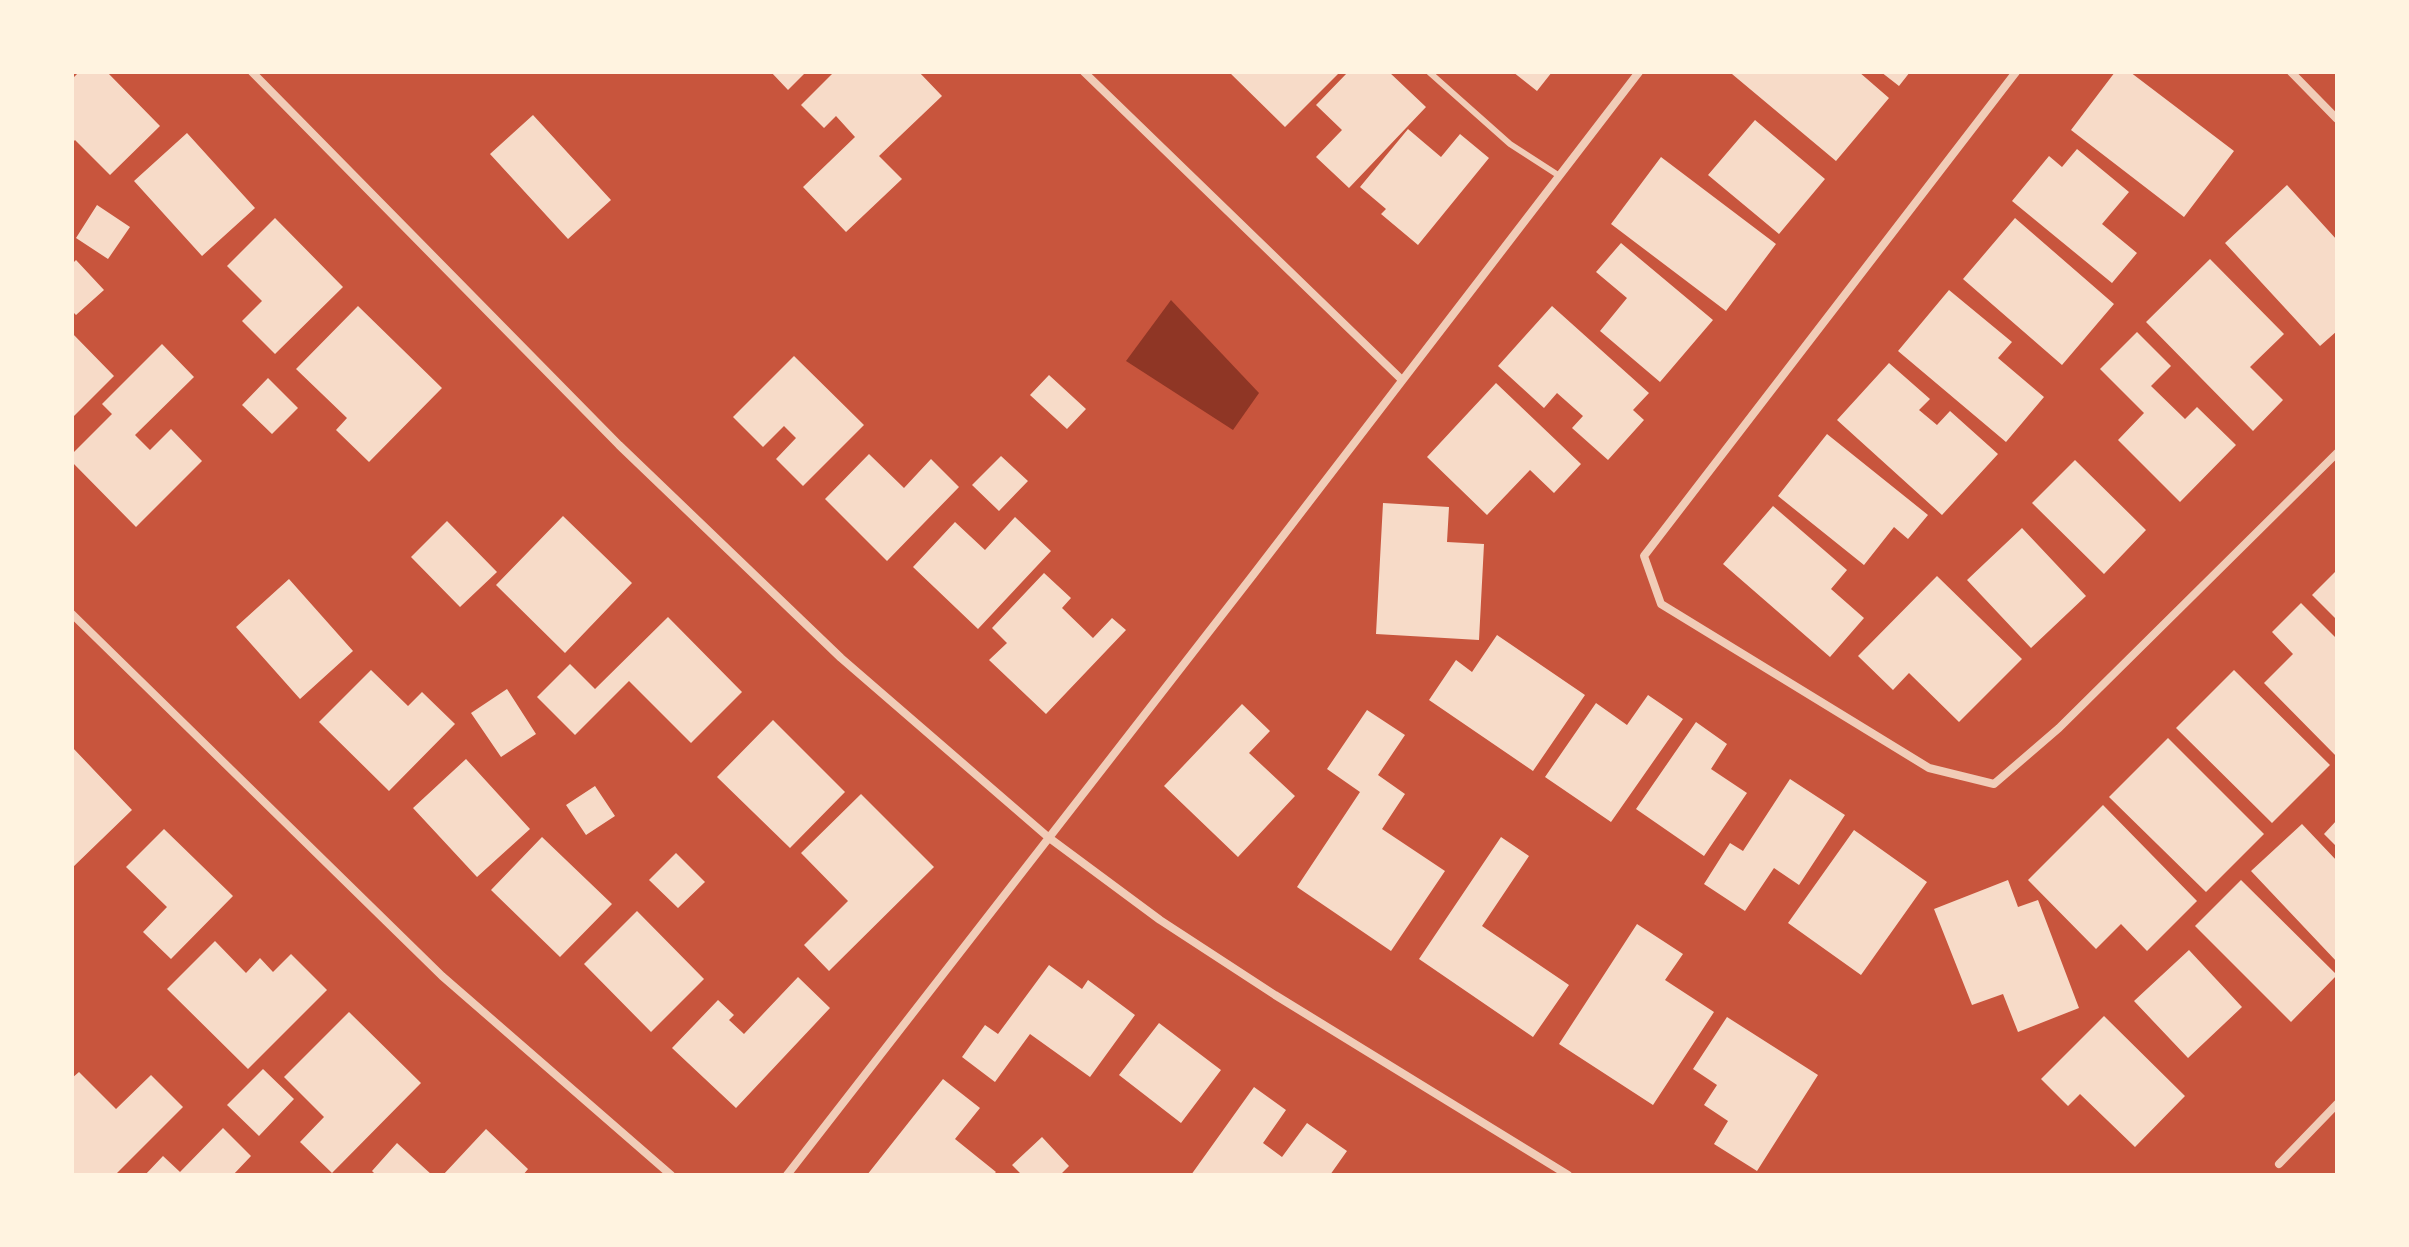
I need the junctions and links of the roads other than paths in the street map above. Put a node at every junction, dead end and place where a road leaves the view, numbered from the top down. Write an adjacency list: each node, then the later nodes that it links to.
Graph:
1 (252, 72): 12 (street)
2 (1084, 72): 9 (street)
3 (1429, 72): 8 (lane)
4 (1639, 72): 8 (street)
5 (2016, 72): 10 (street)
6 (2291, 72): 7 (street)
7 (2337, 119)
8 (1558, 175): 9 (street)
9 (1401, 379): 12 (street)
10 (2337, 453)
11 (72, 614): 15 (street)
12 (1048, 837): 16 (street); 17 (street)
13 (2337, 1104): 14 (street)
14 (2279, 1164)
15 (671, 1175)
16 (787, 1175)
17 (1568, 1175)

